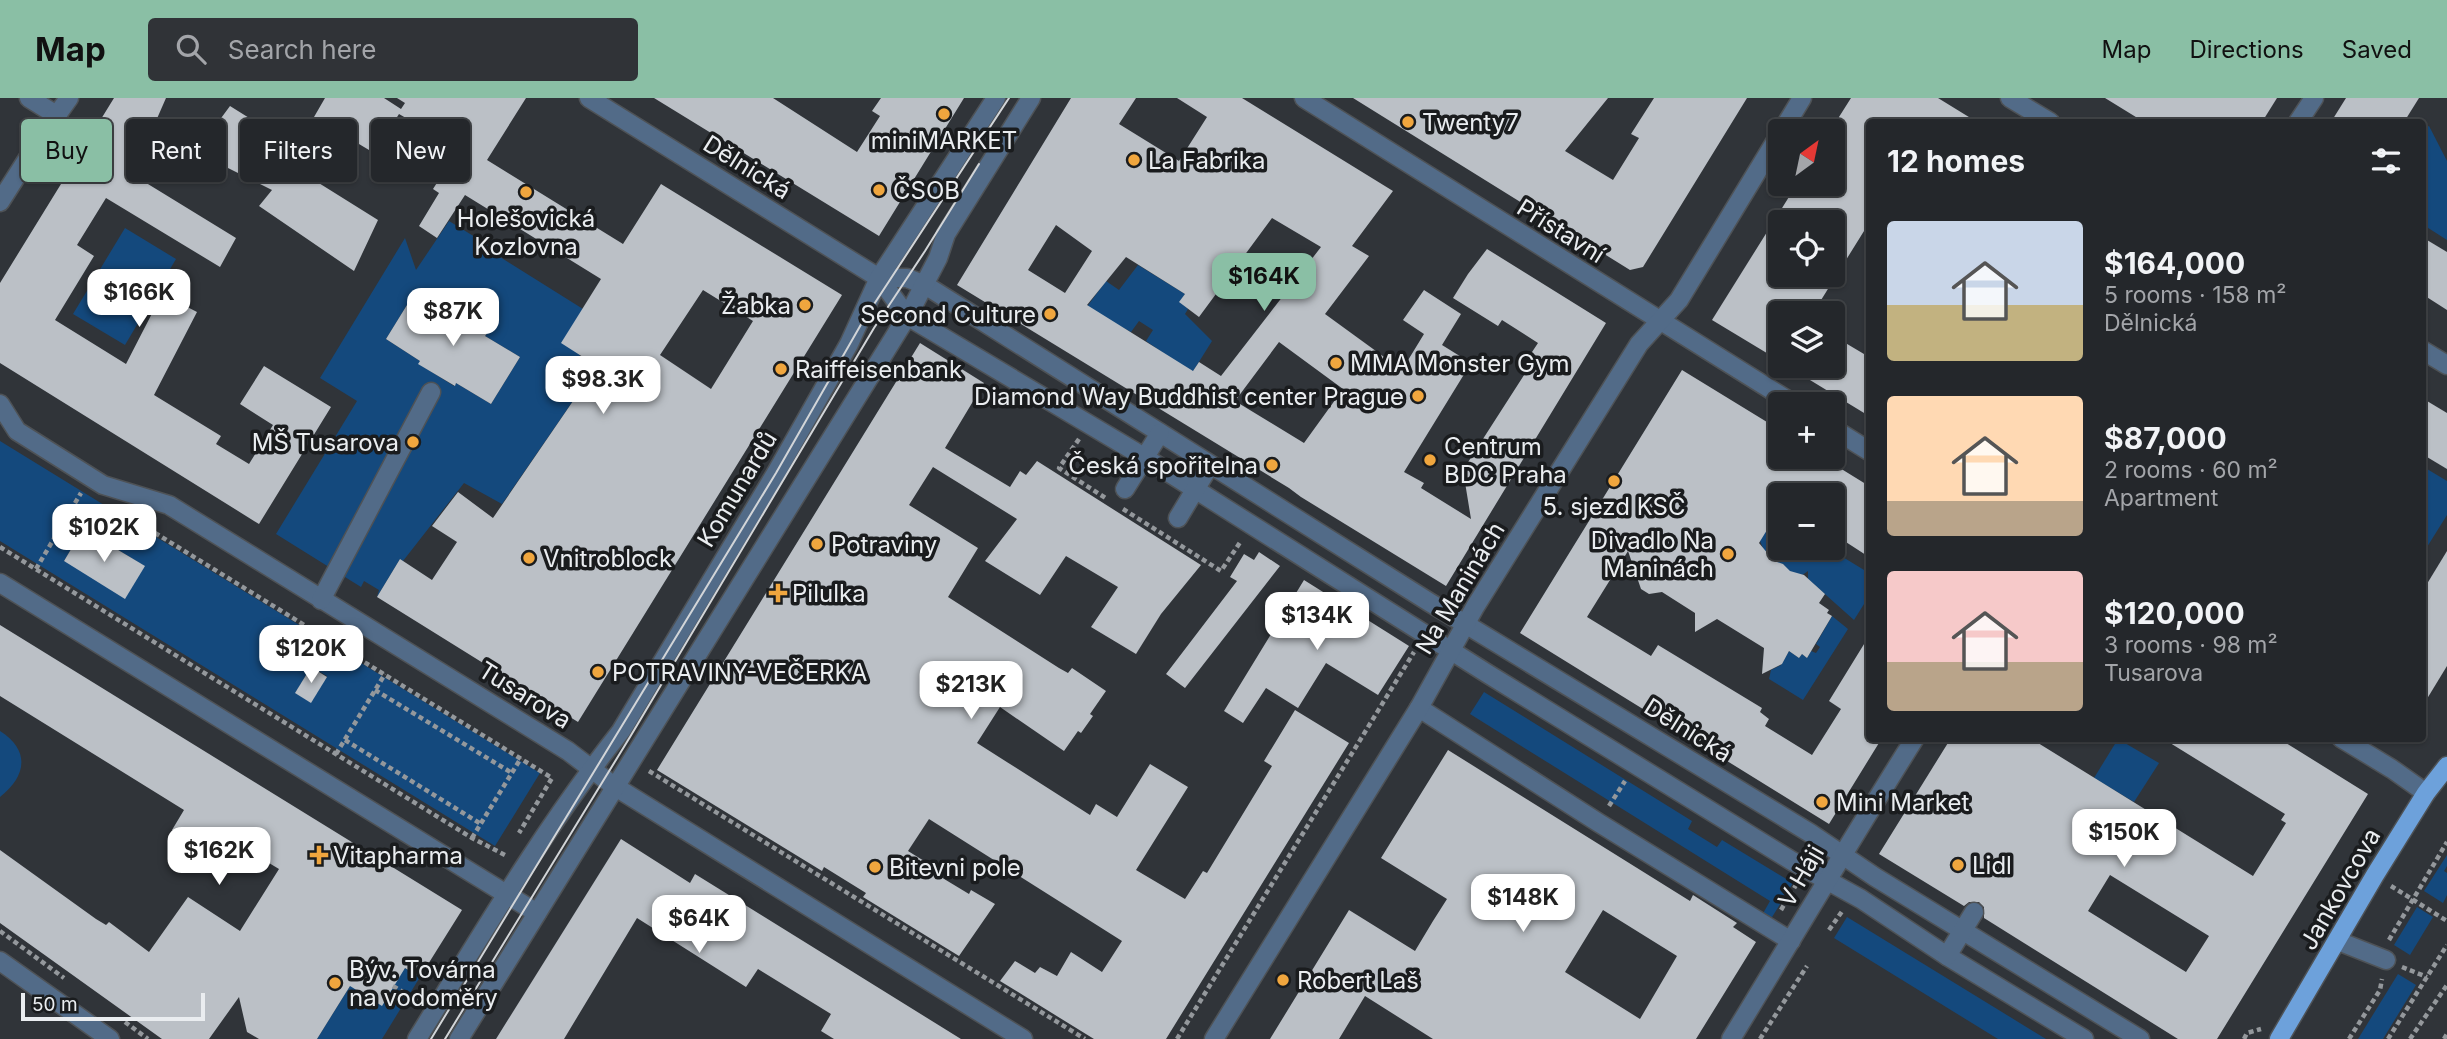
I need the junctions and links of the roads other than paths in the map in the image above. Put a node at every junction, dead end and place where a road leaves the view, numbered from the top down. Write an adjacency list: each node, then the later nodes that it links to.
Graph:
1 (29, 98): 10 (street)
2 (69, 98): 10 (street)
3 (589, 98): 16 (street, Dělnická)
4 (996, 98): 16 (street, Komunardů)
5 (1031, 98): 17 (street)
6 (1304, 98): 19 (street, Přístavní)
7 (1802, 98): 11 (street, Na Maninách)
8 (2010, 98): 12 (street)
9 (2314, 98): 13 (street)
10 (58, 116): 15 (street)
11 (1789, 119)
12 (2045, 119)
13 (2300, 119)
14 (1768, 154): 19 (street, Na Maninách)
15 (0, 202)
16 (879, 278): 17 (street, Dělnická); 18 (street, Dělnická); 41 (street, Komunardů)
17 (925, 285): 18 (street); 25 (street, Dělnická)
18 (907, 316): 28 (street, Dělnická); 42 (street)
19 (1660, 321): 23 (street, Přístavní); 35 (street, Na Maninách)
20 (2426, 352): 21 (street)
21 (2447, 365)
22 (430, 392): 34 (street)
23 (1775, 392)
24 (0, 404): 34 (street, Tusarova)
25 (1160, 433): 28 (street); 29 (street, Dělnická)
26 (1845, 436): 27 (street)
27 (1866, 449)
28 (1144, 457): 30 (street); 31 (street, Dělnická)
29 (1210, 465): 31 (street); 35 (street, Dělnická)
30 (1125, 489)
31 (1195, 490): 32 (street); 36 (street, Dělnická)
32 (1178, 518)
33 (0, 583): 46 (street)
34 (321, 600): 41 (street, Tusarova)
35 (1466, 624): 36 (street, Na Maninách); 44 (street, Dělnická)
36 (1451, 650): 37 (street, Na Maninách); 45 (street, Dělnická)
37 (1419, 708): 50 (street); 59 (street, Na Maninách)
38 (1912, 742): 44 (street, V Háji)
39 (2348, 742): 43 (street)
40 (2447, 766): 43 (main road, Jankovcova)
41 (591, 769): 42 (street, Tusarova); 46 (street, Komunardů)
42 (614, 786): 48 (street); 58 (street, Tusarova)
43 (2426, 793): 51 (main road, Jankovcova)
44 (1842, 854): 45 (street, V Háji); 49 (street, Dělnická)
45 (1827, 881): 50 (street, V Háji); 52 (street, Dělnická)
46 (505, 893): 48 (street); 56 (street, Komunardů)
47 (1974, 912): 49 (street)
48 (537, 913): 57 (street)
49 (1963, 930): 52 (street); 62 (street, Dělnická)
50 (1791, 941): 60 (street, V Háji)
51 (2338, 941): 53 (street); 63 (main road, Jankovcova)
52 (1947, 956): 61 (street, Dělnická)
53 (2386, 960)
54 (0, 961): 55 (street)
55 (110, 1039)
56 (416, 1039)
57 (459, 1039)
58 (1023, 1039)
59 (1214, 1039)
60 (1731, 1039)
61 (2084, 1039)
62 (2140, 1039)
63 (2279, 1039)

